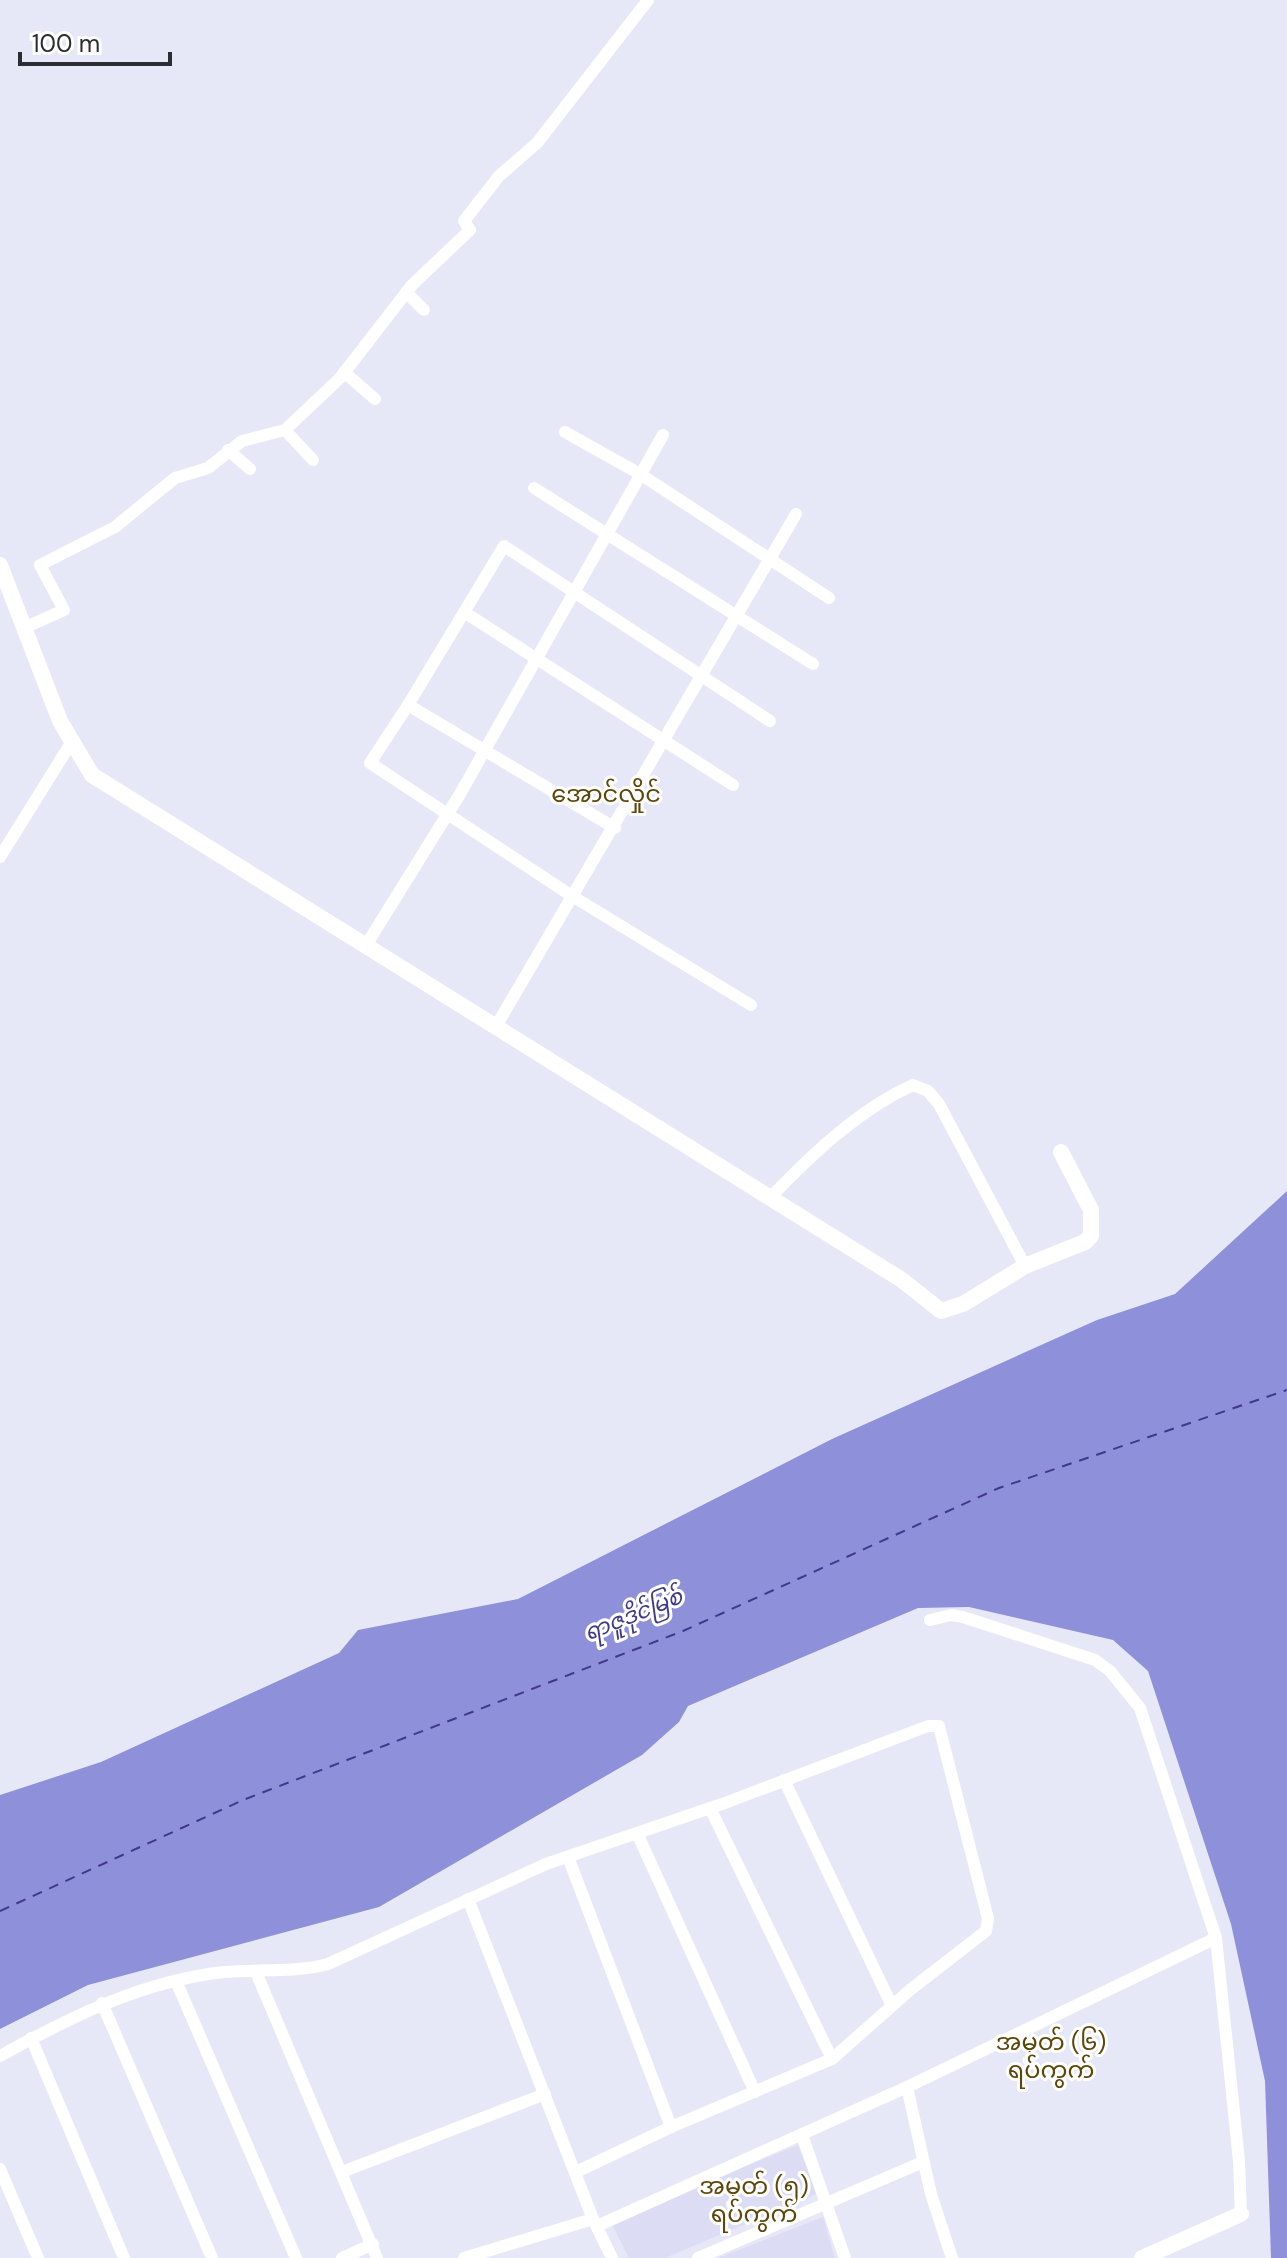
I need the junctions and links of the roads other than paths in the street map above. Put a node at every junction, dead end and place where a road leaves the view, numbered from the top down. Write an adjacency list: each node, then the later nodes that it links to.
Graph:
1 (648, 0): 2 (street)
2 (406, 292): 3 (street); 4 (street)
3 (424, 310)
4 (344, 372): 5 (street); 6 (street)
5 (375, 399)
6 (285, 430): 9 (street); 10 (street)
7 (565, 432): 12 (street)
8 (663, 435): 12 (street)
9 (228, 450): 11 (street); 13 (street)
10 (313, 460)
11 (250, 469)
12 (640, 474): 17 (street); 18 (street)
13 (175, 478): 15 (street); 24 (street)
14 (534, 488): 17 (street)
15 (180, 491)
16 (796, 514): 18 (street)
17 (606, 535): 20 (street); 23 (street)
18 (769, 557): 21 (street); 23 (street)
19 (0, 565): 24 (street)
20 (574, 592): 22 (street); 25 (street); 27 (street)
21 (829, 598)
22 (464, 612): 25 (street); 28 (street)
23 (735, 616): 26 (street); 27 (street)
24 (24, 628): 31 (street)
25 (535, 660): 30 (street); 32 (street)
26 (813, 664)
27 (702, 675): 29 (street); 30 (street)
28 (408, 705): 32 (street); 34 (street)
29 (770, 721)
30 (663, 741): 33 (street); 35 (street)
31 (71, 743): 36 (street); 38 (street)
32 (484, 752): 34 (street); 35 (street)
33 (733, 785)
34 (448, 813): 37 (street); 38 (street)
35 (615, 828): 37 (street)
36 (0, 857)
37 (572, 896): 39 (street); 40 (street)
38 (365, 947): 40 (street)
39 (751, 1005)
40 (495, 1028): 42 (street)
41 (1061, 1152): 43 (street)
42 (769, 1199): 43 (street); 43 (street)
43 (1025, 1266)
44 (930, 1620): 50 (street)
45 (784, 1780): 46 (street); 54 (street); 54 (street)
46 (710, 1808): 47 (street); 57 (street)
47 (637, 1833): 48 (street); 59 (street)
48 (568, 1857): 49 (street); 61 (street)
49 (468, 1899): 51 (street); 60 (street)
50 (1216, 1938): 58 (street); 68 (street)
51 (256, 1972): 52 (street); 65 (street)
52 (176, 1981): 53 (street); 74 (street)
53 (102, 2003): 55 (street); 73 (street)
54 (892, 2006): 57 (street)
55 (31, 2038): 56 (street); 72 (street)
56 (0, 2056)
57 (832, 2059): 59 (street)
58 (907, 2087): 62 (street); 63 (street)
59 (755, 2092): 61 (street)
60 (545, 2094): 65 (street); 66 (street)
61 (671, 2127): 66 (street)
62 (802, 2135): 67 (street); 69 (street)
63 (923, 2162): 67 (street); 81 (street)
64 (0, 2169): 71 (street)
65 (342, 2172): 70 (street)
66 (576, 2172): 69 (street)
67 (827, 2204): 79 (street); 80 (street)
68 (1241, 2214): 82 (street)
69 (595, 2222): 77 (street); 78 (street)
70 (373, 2244): 75 (street); 76 (street)
71 (38, 2258)
72 (124, 2258)
73 (212, 2258)
74 (296, 2258)
75 (342, 2258)
76 (377, 2258)
77 (464, 2258)
78 (612, 2258)
79 (698, 2258)
80 (845, 2258)
81 (952, 2258)
82 (1142, 2258)

